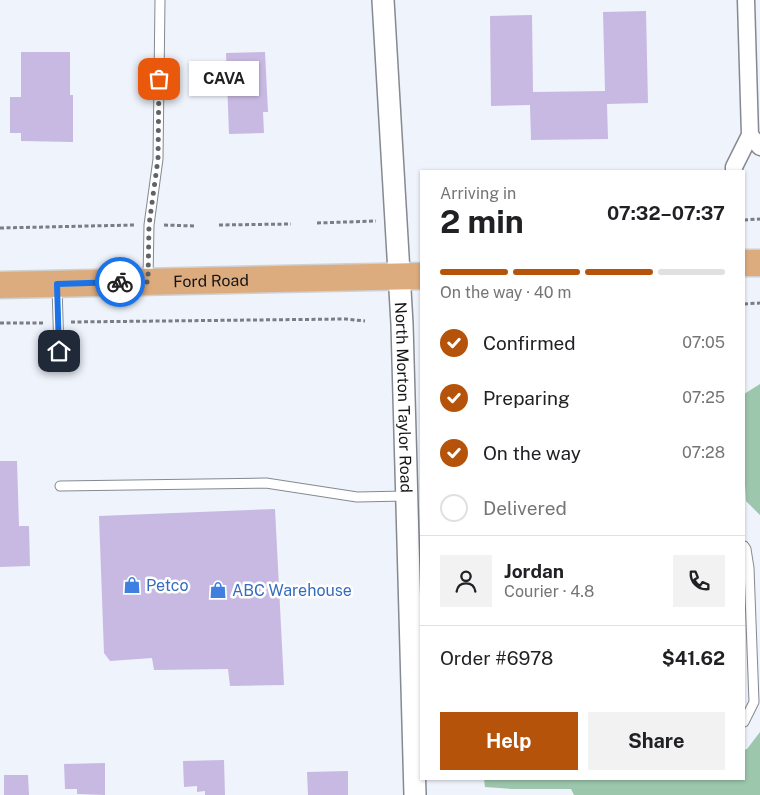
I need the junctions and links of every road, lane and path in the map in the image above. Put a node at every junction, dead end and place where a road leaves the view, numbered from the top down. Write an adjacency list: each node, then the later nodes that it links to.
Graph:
1 (160, 0): 19 (lane)
2 (383, 0): 8 (street, North Morton Taylor Road)
3 (746, 0): 4 (street)
4 (755, 141): 5 (street)
5 (734, 170)
6 (760, 219): 7 (path)
7 (745, 220)
8 (397, 221): 9 (path); 18 (street, North Morton Taylor Road)
9 (316, 223)
10 (291, 224): 13 (path)
11 (134, 225): 15 (path)
12 (164, 225): 14 (path)
13 (219, 225)
14 (195, 226)
15 (0, 228)
16 (760, 262): 17 (main road)
17 (745, 263)
18 (410, 276): 19 (main road, Ford Road); 29 (street, North Morton Taylor Road)
19 (148, 282): 20 (main road, Ford Road)
20 (57, 284): 21 (main road, Ford Road); 25 (lane)
21 (0, 285)
22 (760, 303): 23 (path)
23 (745, 304)
24 (365, 320): 25 (path)
25 (59, 322): 26 (path); 27 (lane)
26 (0, 323)
27 (59, 351)
28 (60, 486): 29 (lane)
29 (406, 496): 31 (street, North Morton Taylor Road)
30 (745, 548): 32 (lane)
31 (414, 558): 33 (street, North Morton Taylor Road)
32 (745, 720)
33 (418, 748): 34 (street, North Morton Taylor Road)
34 (415, 795)

